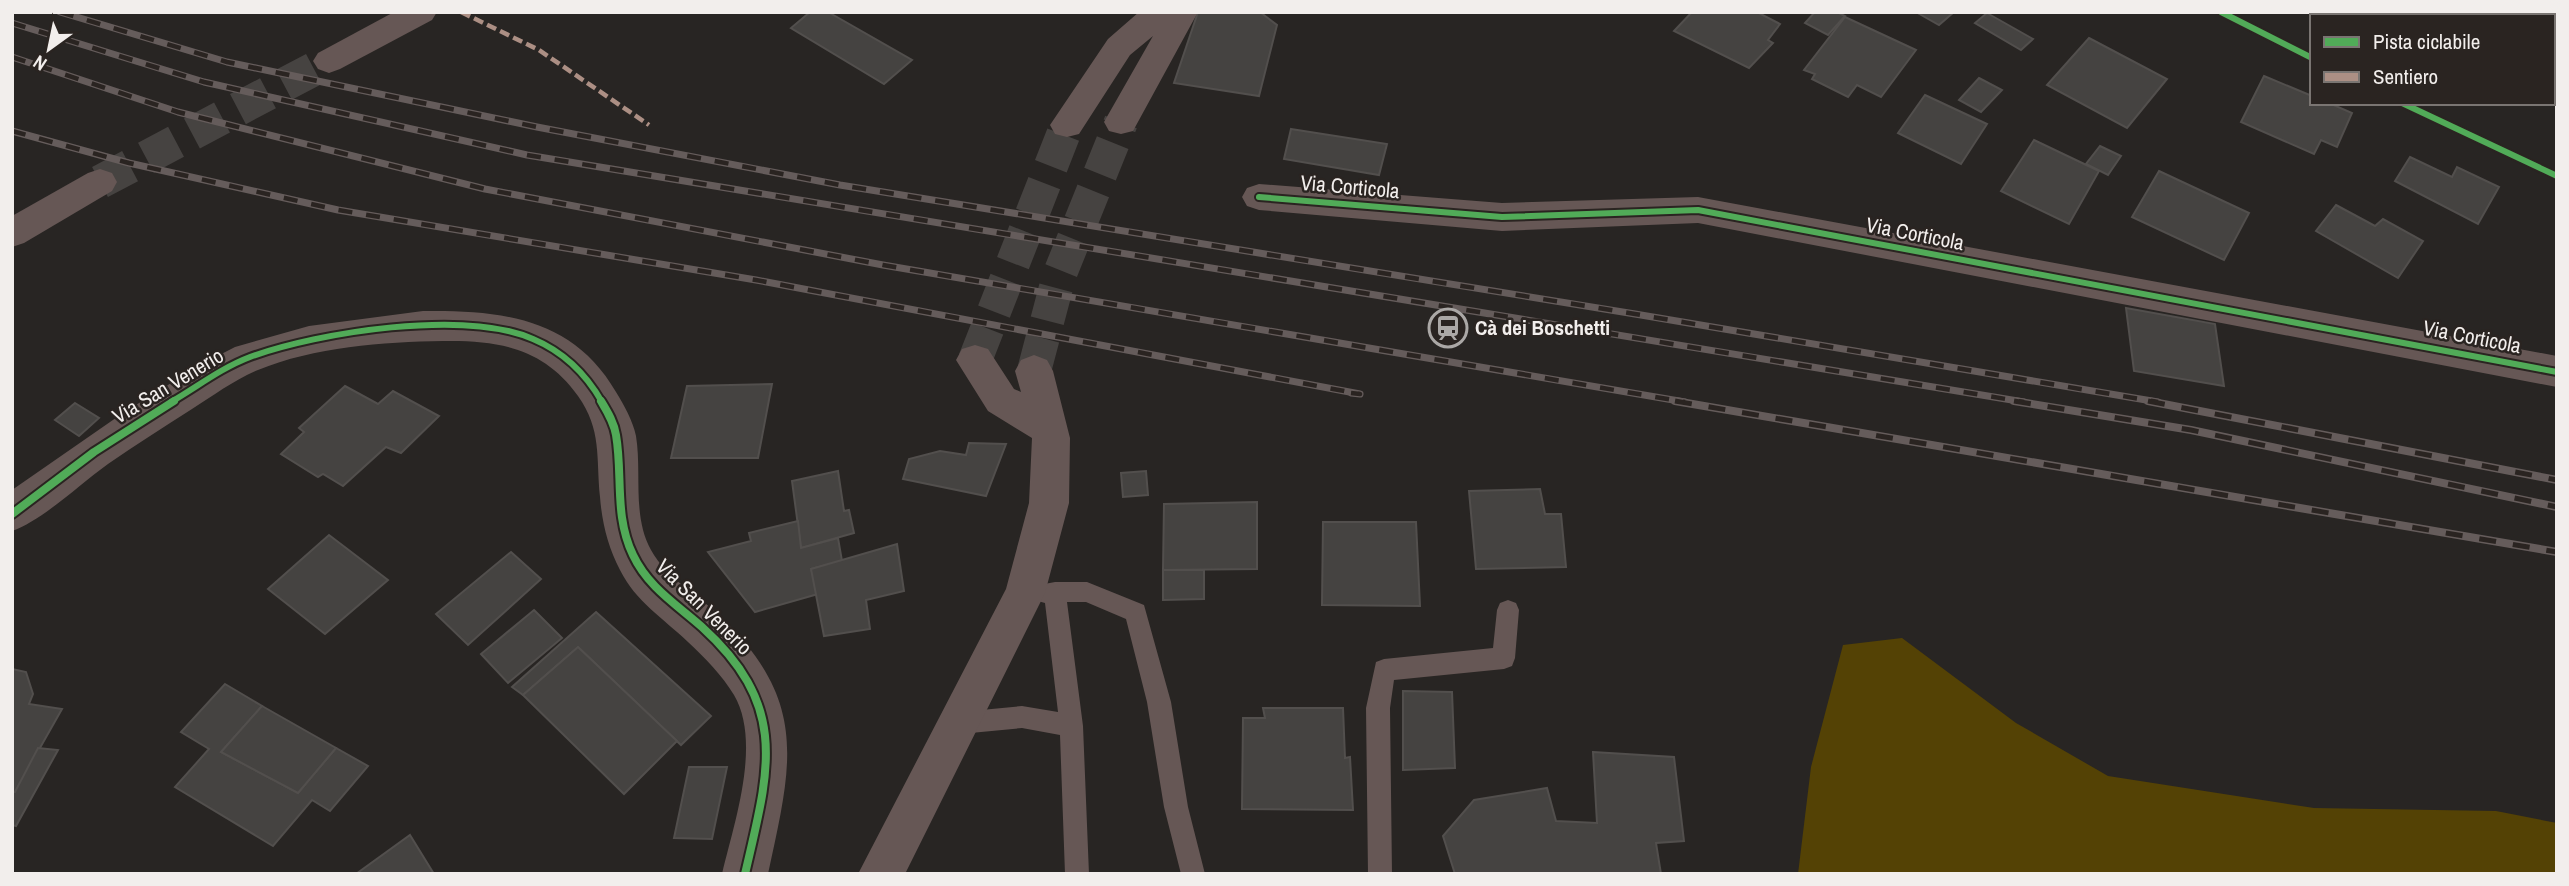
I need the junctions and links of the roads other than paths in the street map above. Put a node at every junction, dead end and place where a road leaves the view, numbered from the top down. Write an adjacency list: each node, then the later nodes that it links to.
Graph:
1 (421, 12): 4 (street)
2 (1160, 12): 6 (street)
3 (1182, 12): 5 (street)
4 (329, 61)
5 (1121, 122)
6 (1068, 125)
7 (100, 182): 9 (street)
8 (1259, 197): 12 (street, Via Corticola)
9 (12, 233)
10 (975, 360): 13 (street)
11 (1034, 371): 13 (street)
12 (2557, 372)
13 (1048, 428): 15 (street)
14 (12, 514): 19 (street, Via San Venerio)
15 (1040, 593): 17 (street); 18 (lane); 22 (lane)
16 (1507, 610): 23 (lane)
17 (960, 723): 18 (lane); 20 (street)
18 (1070, 726): 21 (lane)
19 (745, 874)
20 (881, 874)
21 (1077, 874)
22 (1194, 874)
23 (1380, 874)

